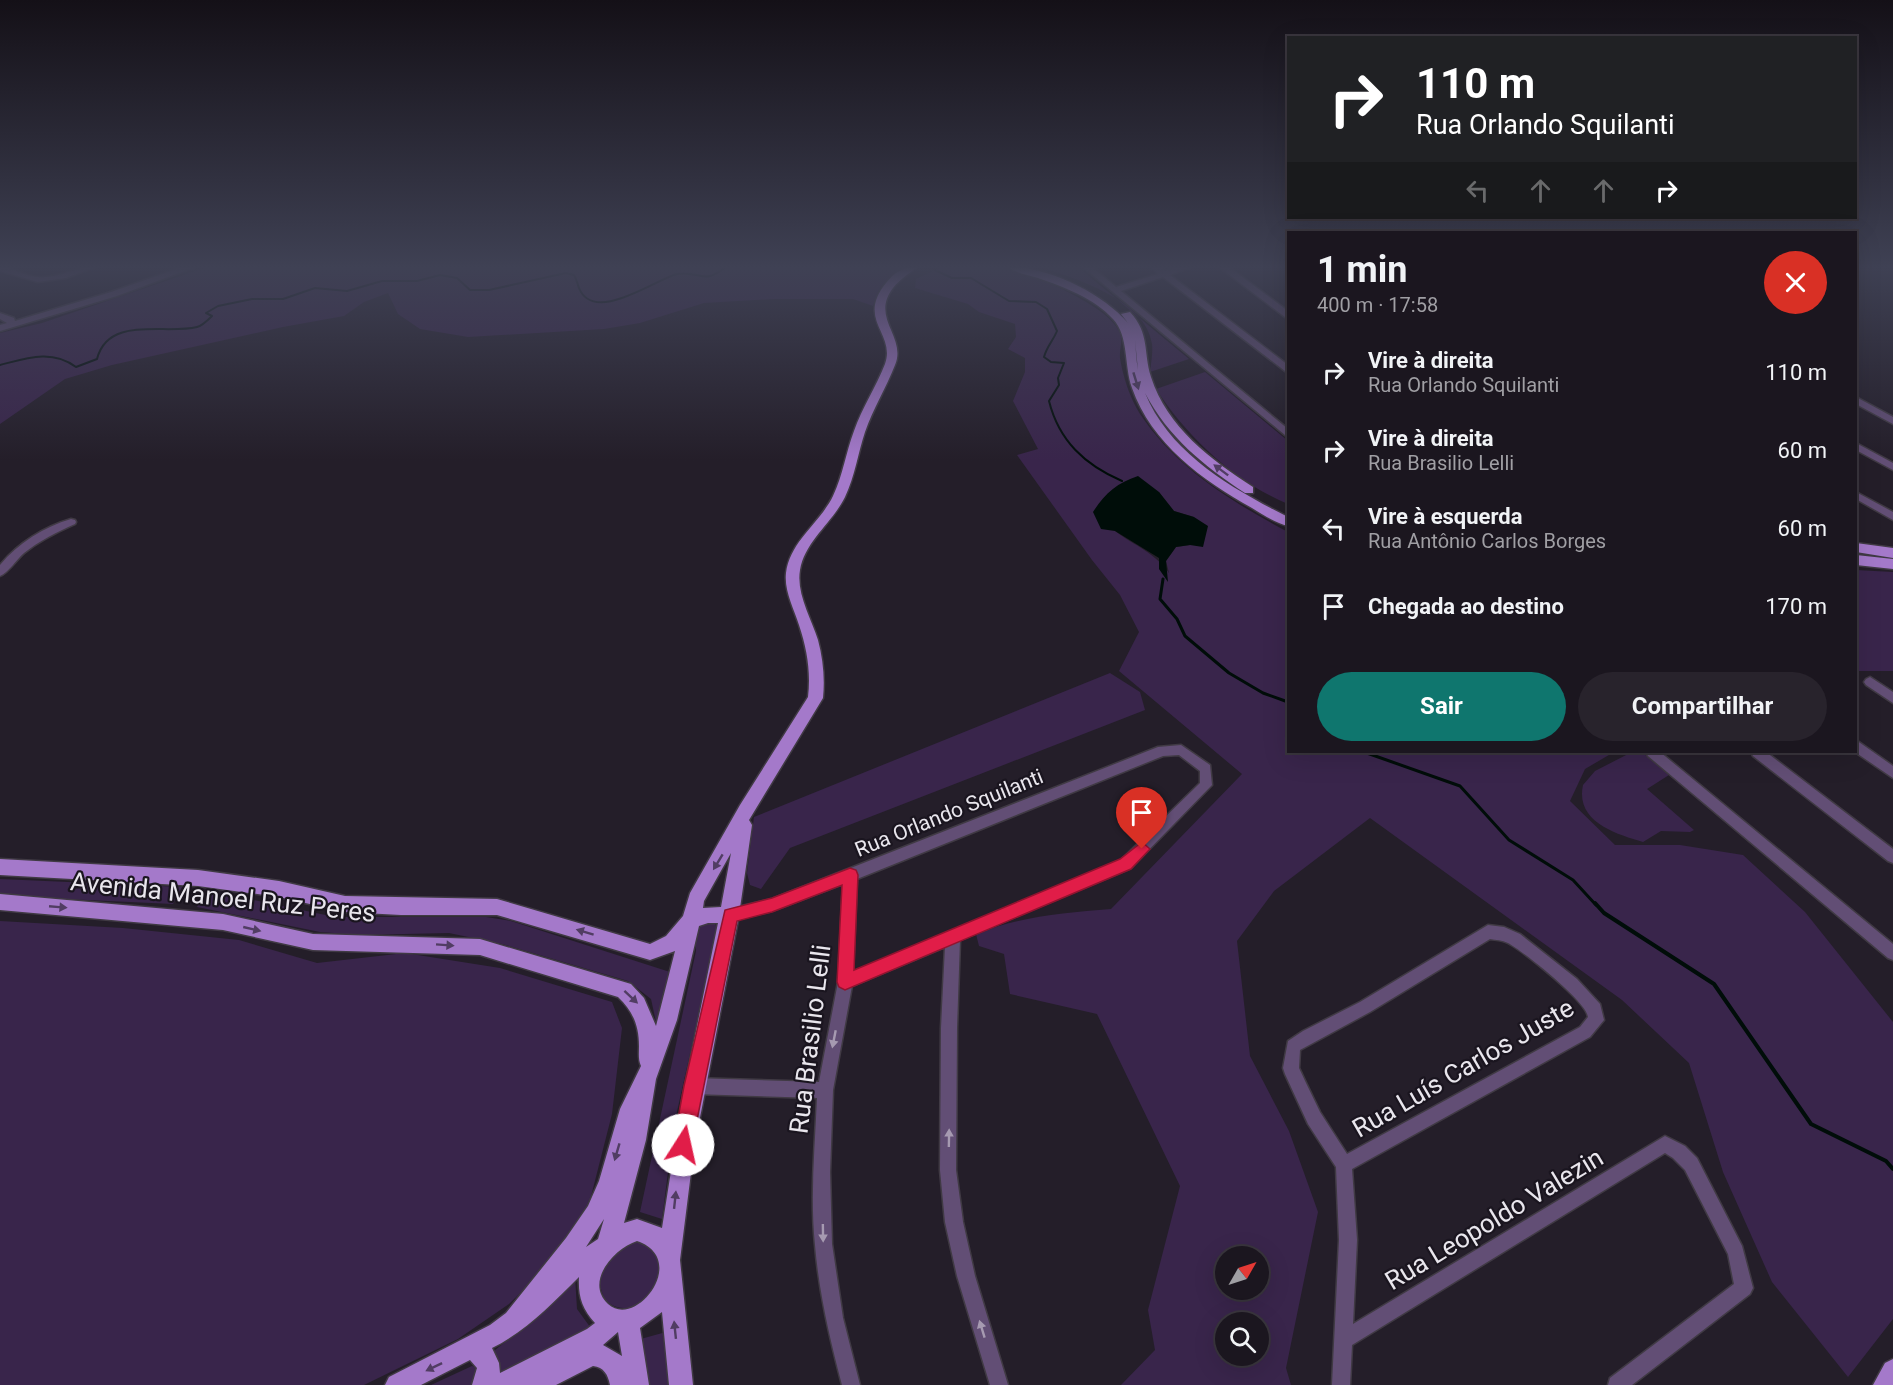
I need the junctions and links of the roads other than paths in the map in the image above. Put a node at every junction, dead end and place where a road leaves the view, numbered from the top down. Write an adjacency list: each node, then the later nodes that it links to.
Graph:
1 (885, 332): 28 (main road)
2 (1128, 332): 15 (main road, one-way to 15)
3 (1139, 332): 13 (main road, one-way to 3)
4 (1165, 332): 9 (street)
5 (1239, 332): 6 (street)
6 (1287, 368)
7 (1857, 401): 8 (street)
8 (1893, 421)
9 (1287, 432)
10 (1857, 447): 11 (street)
11 (1893, 467)
12 (1857, 496): 14 (street)
13 (1287, 511)
14 (1893, 517)
15 (1287, 521)
16 (71, 522): 21 (street)
17 (1857, 548): 18 (main road)
18 (1893, 553)
19 (1857, 561): 20 (main road)
20 (1893, 564)
21 (2, 566)
22 (1870, 682): 23 (street)
23 (1893, 698)
24 (1857, 746): 27 (street)
25 (1653, 753): 36 (street)
26 (1758, 753): 29 (street)
27 (1893, 773)
28 (746, 810): 33 (main road); 34 (main road, one-way to 34)
29 (1893, 857)
30 (0, 867): 34 (main road, Avenida Manoel Ruz Peres, one-way to 30)
31 (850, 875): 33 (street, Rua Orlando Squilanti); 35 (street, Rua Orlando Squilanti); 37 (street, Rua Brasilio Lelli)
32 (0, 902): 38 (main road, Avenida Manoel Ruz Peres, one-way to 38)
33 (730, 915): 34 (main road); 39 (main road)
34 (690, 920): 38 (main road, Avenida Manoel Ruz Peres)
35 (953, 938): 37 (street); 57 (street, one-way to 35)
36 (1893, 953)
37 (845, 982): 40 (street, Rua Brasilio Lelli, one-way to 40)
38 (646, 1079): 42 (main road, Avenida Manoel Ruz Peres); 45 (main road, one-way to 45)
39 (693, 1086): 40 (street); 43 (main road, one-way to 39)
40 (825, 1090): 56 (street, Rua Brasilio Lelli, one-way to 56)
41 (1344, 1165): 41 (street, Rua Luís Carlos Juste); 46 (street)
42 (604, 1246): 43 (main road); 44 (main road); 45 (main road)
43 (670, 1267): 44 (main road); 55 (main road, one-way to 43)
44 (622, 1320): 51 (main road); 54 (main road)
45 (513, 1323): 47 (main road)
46 (1343, 1340): 58 (street); 59 (street, Rua Leopoldo Valezin)
47 (471, 1348): 49 (main road, one-way to 49); 50 (main road)
48 (1893, 1371): 60 (main road)
49 (397, 1385)
50 (484, 1385)
51 (502, 1385)
52 (531, 1385): 53 (main road)
53 (622, 1385)
54 (637, 1385)
55 (681, 1385)
56 (850, 1385)
57 (999, 1385)
58 (1341, 1385)
59 (1617, 1385)
60 (1885, 1385)

